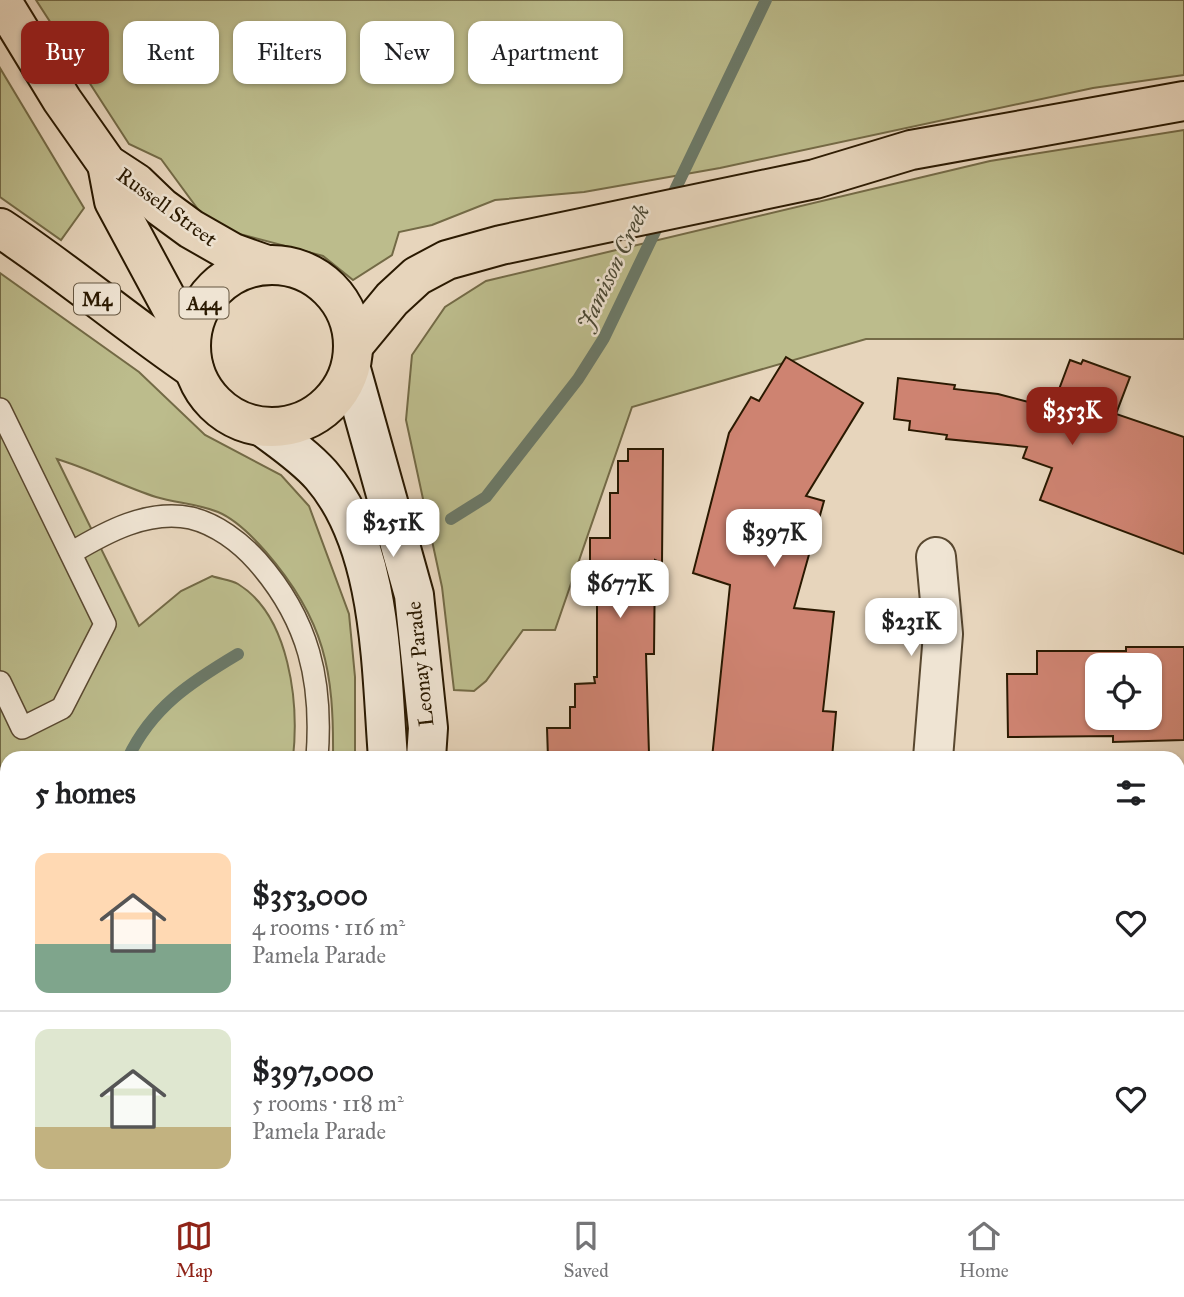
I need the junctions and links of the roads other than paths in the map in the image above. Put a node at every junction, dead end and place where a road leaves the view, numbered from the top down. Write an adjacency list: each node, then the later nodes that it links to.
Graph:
1 (1, 0): 3 (highway, Russell Street / A44)
2 (1184, 101): 7 (highway)
3 (107, 164): 5 (highway, Russell Street / A44); 6 (highway, Russell Street / A44)
4 (0, 228): 6 (highway, M4)
5 (267, 265): 6 (highway, A44); 7 (highway, A44)
6 (193, 357): 9 (highway, A44)
7 (352, 357): 9 (highway, A44); 15 (street, Leonay Parade)
8 (0, 409): 10 (lane)
9 (263, 427): 14 (street, Leonay Parade)
10 (71, 553): 12 (lane); 13 (lane)
11 (936, 557): 16 (street)
12 (0, 682)
13 (317, 751)
14 (387, 751)
15 (426, 751)
16 (934, 751)

